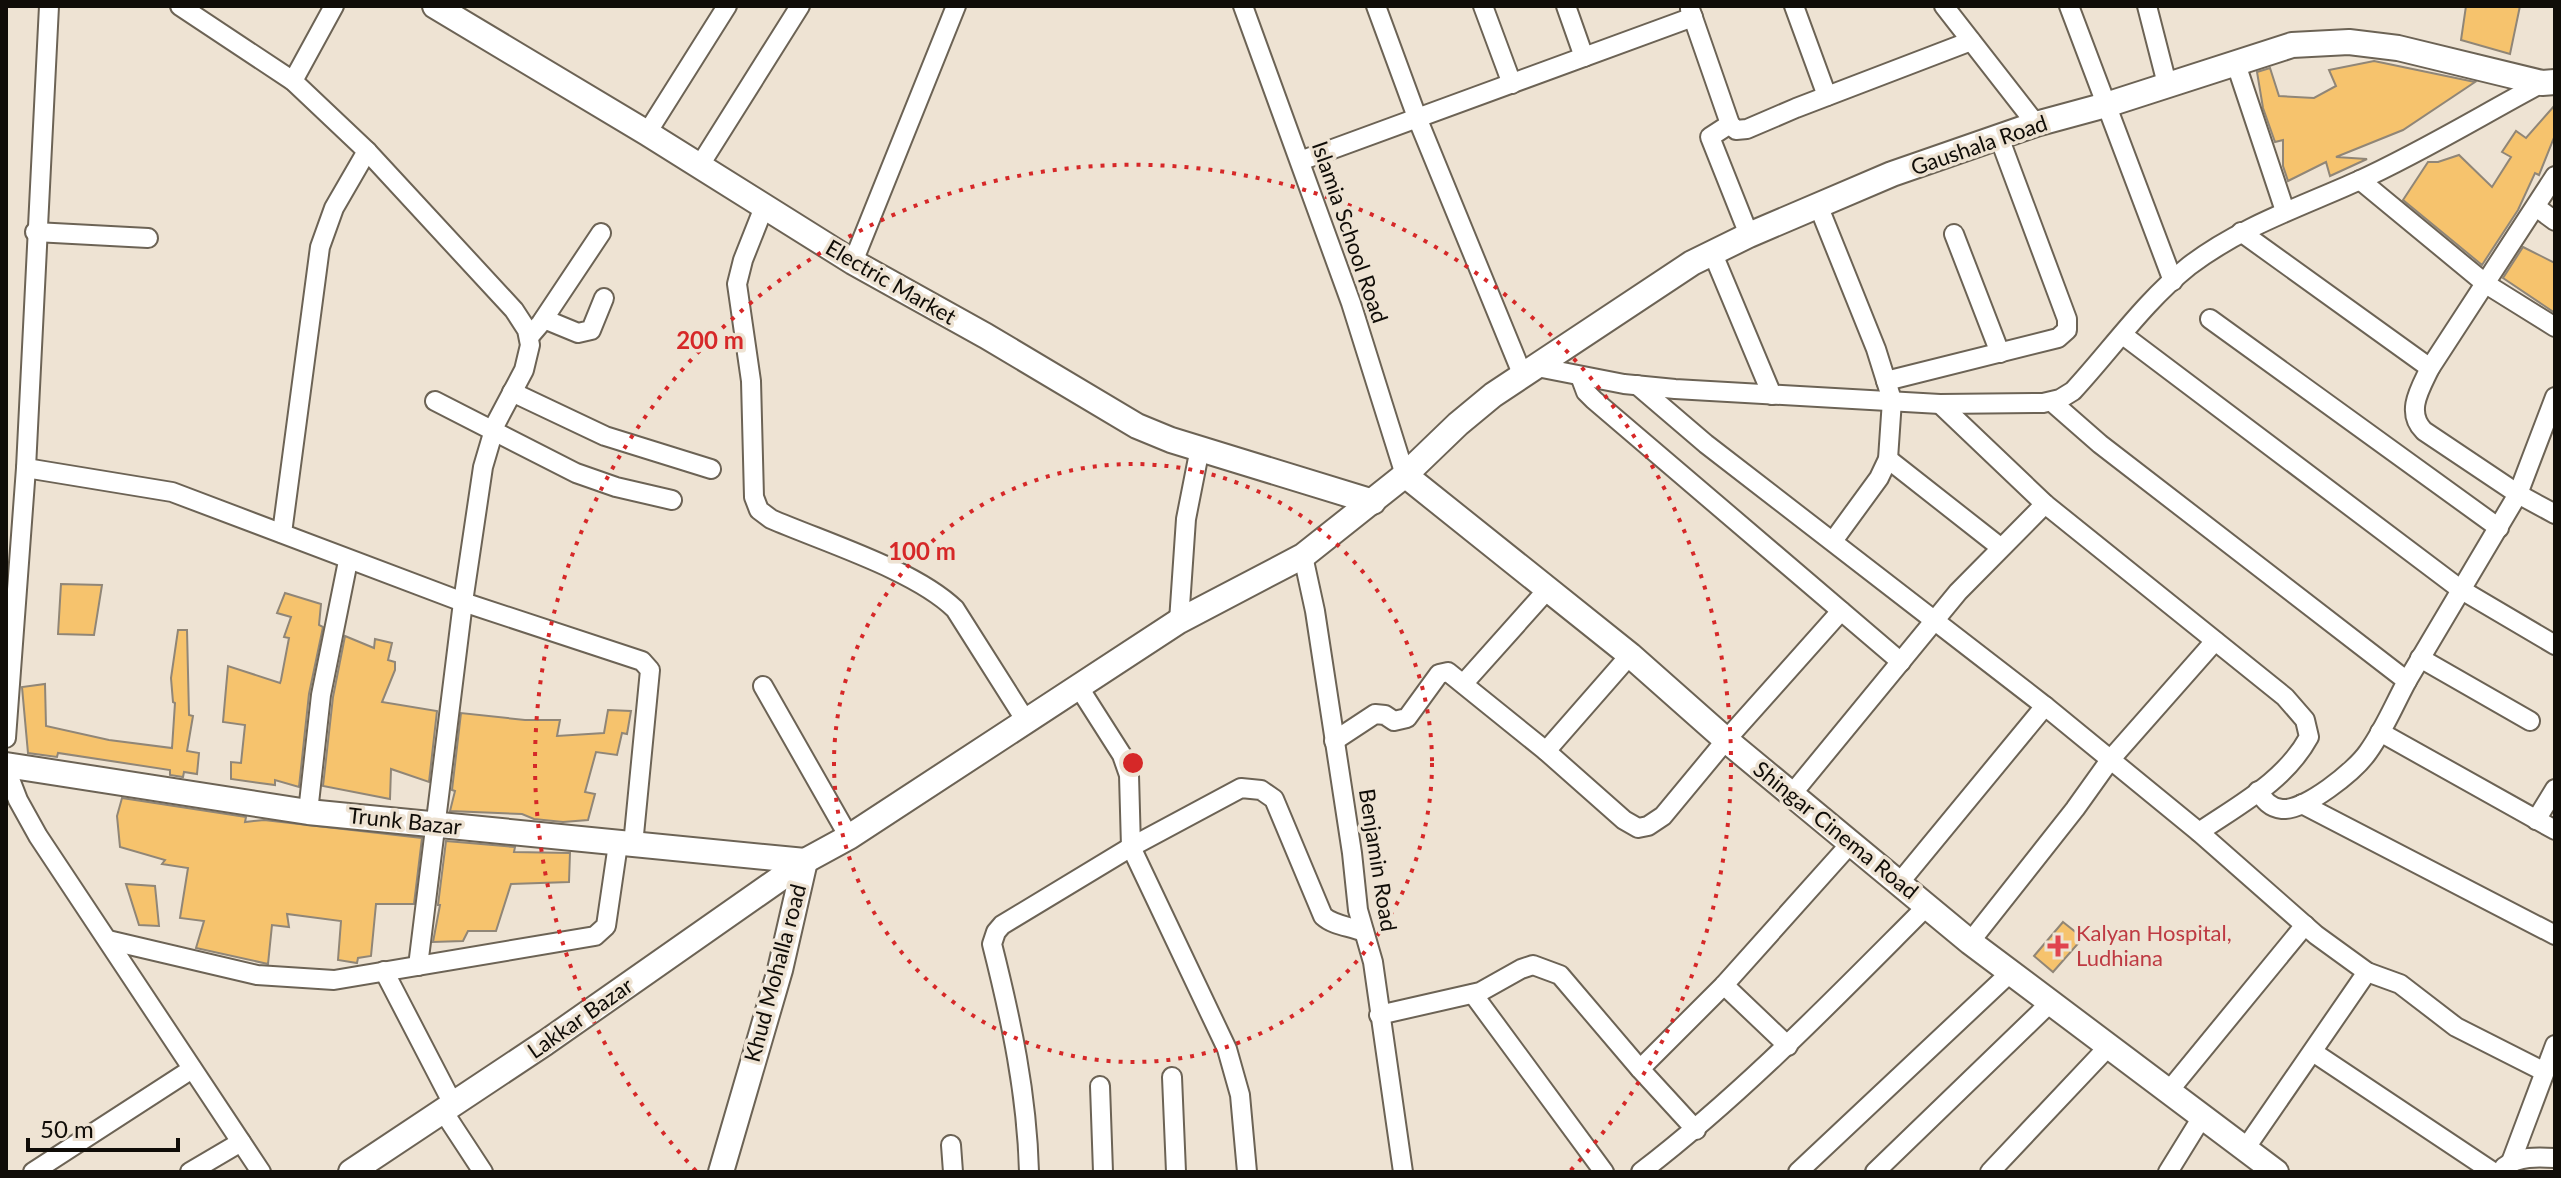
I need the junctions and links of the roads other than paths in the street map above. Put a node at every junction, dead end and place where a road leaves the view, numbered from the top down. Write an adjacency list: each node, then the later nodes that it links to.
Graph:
1 (49, 6): 41 (street)
2 (180, 6): 20 (street)
3 (334, 6): 20 (street)
4 (435, 6): 29 (street, Electric Market)
5 (800, 6): 33 (street)
6 (956, 6): 48 (street)
7 (1243, 6): 32 (street, Islamia School Road)
8 (1376, 6): 26 (street)
9 (1483, 6): 22 (street)
10 (1566, 6): 18 (street)
11 (1794, 6): 24 (street)
12 (1944, 6): 17 (street)
13 (2069, 6): 25 (street)
14 (2147, 6): 23 (street)
15 (722, 8): 29 (street)
16 (1691, 11): 18 (street); 27 (street)
17 (1971, 41): 24 (street); 28 (street)
18 (1584, 57): 22 (street)
19 (2235, 61): 21 (street, Gaushala Road); 23 (street, Gaushala Road); 39 (street)
20 (293, 81): 31 (street)
21 (2548, 82): 35 (street)
22 (1512, 84): 26 (street)
23 (2167, 84): 25 (street, Gaushala Road)
24 (1827, 96): 27 (street)
25 (2106, 105): 28 (street, Gaushala Road); 49 (street)
26 (1418, 120): 32 (street); 59 (street)
27 (1730, 124): 45 (street)
28 (2036, 124): 30 (street, Gaushala Road)
29 (647, 133): 33 (street, Electric Market)
30 (1999, 137): 36 (street, Gaushala Road); 57 (street)
31 (367, 151): 56 (street); 83 (street)
32 (1300, 161): 75 (street, Islamia School Road)
33 (700, 165): 37 (street, Electric Market)
34 (2555, 176): 38 (street)
35 (2360, 180): 39 (street); 50 (street)
36 (1818, 205): 45 (street, Gaushala Road); 61 (street)
37 (764, 207): 48 (street, Electric Market); 104 (street)
38 (2536, 207): 40 (street); 50 (street)
39 (2285, 211): 42 (street)
40 (2555, 221)
41 (35, 232): 46 (street); 73 (street)
42 (2241, 232): 49 (street); 58 (street)
43 (601, 233): 52 (street)
44 (1954, 234): 57 (street)
45 (1749, 235): 47 (street, Gaushala Road)
46 (148, 238)
47 (1713, 254): 59 (street, Gaushala Road); 64 (street)
48 (853, 262): 71 (street, Electric Market)
49 (2173, 281): 55 (street)
50 (2486, 284): 54 (street); 58 (street)
51 (604, 298): 52 (street)
52 (544, 319): 56 (street)
53 (2210, 319): 82 (street)
54 (2555, 327)
55 (2123, 335): 68 (street); 89 (street)
56 (529, 337): 63 (street)
57 (2000, 353): 61 (street)
58 (2430, 368): 76 (street)
59 (1530, 371): 60 (street); 75 (street, Gaushala Road)
60 (1580, 376): 62 (street); 91 (street)
61 (1886, 381): 66 (street)
62 (1637, 385): 64 (street); 84 (street)
63 (512, 392): 70 (street); 74 (street)
64 (1772, 395): 66 (street)
65 (2555, 397): 76 (street)
66 (1892, 400): 69 (street); 72 (street)
67 (435, 401): 70 (street)
68 (2052, 402): 69 (street); 99 (street)
69 (1940, 404): 80 (street)
70 (493, 431): 78 (street); 90 (street)
71 (1200, 448): 79 (street, Electric Market); 93 (street)
72 (1888, 459): 84 (street); 85 (street)
73 (26, 468): 77 (street); 83 (street)
74 (711, 469)
75 (1405, 475): 79 (street, Gaushala Road); 88 (street, Shingar Cinema Road)
76 (2518, 494): 81 (street); 82 (street)
77 (14, 500): 107 (street)
78 (672, 500)
79 (1373, 502): 86 (street, Gaushala Road)
80 (2045, 504): 85 (street); 94 (street)
81 (2555, 514)
82 (2499, 528): 89 (street)
83 (282, 533): 87 (street)
84 (1833, 541): 92 (street)
85 (2000, 547): 92 (street)
86 (1303, 556): 93 (street, Gaushala Road); 109 (street, Benjamin Road)
87 (348, 561): 90 (street); 117 (street)
88 (1548, 589): 96 (street, Shingar Cinema Road); 100 (street)
89 (2460, 589): 95 (street); 97 (street)
90 (463, 602): 119 (street); 124 (street)
91 (1841, 611): 98 (street); 108 (street)
92 (1935, 619): 98 (street); 103 (street)
93 (1179, 621): 102 (street, Khud Mohalla road)
94 (2215, 641): 111 (street); 114 (street)
95 (2555, 645)
96 (1630, 655): 108 (street, Shingar Cinema Road); 110 (street)
97 (2420, 658): 99 (street); 105 (street)
98 (1901, 662): 115 (street)
99 (2407, 681): 106 (street)
100 (1464, 683): 109 (street); 110 (street)
101 (763, 686): 122 (street)
102 (1078, 686): 104 (street, Khud Mohalla road); 125 (street)
103 (2045, 706): 111 (street); 127 (street)
104 (1026, 721): 122 (street, Khud Mohalla road)
105 (2530, 721)
106 (2380, 732): 116 (street); 118 (street)
107 (6, 738)
108 (1726, 740): 110 (street); 115 (street, Shingar Cinema Road)
109 (1334, 741): 130 (street, Benjamin Road)
110 (1546, 751)
111 (2110, 760): 121 (street); 133 (street)
112 (6, 767): 117 (street, Trunk Bazar); 132 (street)
113 (2555, 789): 118 (street)
114 (2258, 791): 116 (street); 121 (street)
115 (1792, 794): 123 (street, Shingar Cinema Road)
116 (2302, 804): 131 (street)
117 (308, 812): 119 (street, Trunk Bazar)
118 (2536, 820): 120 (street)
119 (437, 824): 124 (street, Trunk Bazar); 134 (street)
120 (2555, 830)
121 (2199, 832): 129 (street)
122 (849, 837): 126 (street, Khud Mohalla road)
123 (1851, 843): 127 (street, Shingar Cinema Road); 138 (street)
124 (626, 844): 126 (street, Trunk Bazar); 134 (street)
125 (1131, 847): 130 (street); 167 (street); 170 (street)
126 (805, 861): 152 (street, Lakkar Bazar); 165 (street, Khud Mohalla road)
127 (1900, 882): 128 (street, Shingar Cinema Road)
128 (1928, 905): 133 (street, Shingar Cinema Road); 143 (street)
129 (2305, 925): 137 (street); 151 (street)
130 (1364, 932): 141 (street, Benjamin Road)
131 (2555, 935)
132 (108, 940): 135 (street); 146 (street)
133 (1970, 942): 136 (street, Shingar Cinema Road)
134 (418, 966): 135 (street)
135 (384, 971): 152 (street)
136 (2011, 972): 140 (street, Shingar Cinema Road); 174 (street)
137 (2367, 972): 145 (street); 148 (street)
138 (1724, 985): 143 (street); 147 (street)
139 (1473, 994): 141 (street); 147 (street); 172 (street)
140 (2050, 1003): 144 (street, Shingar Cinema Road); 175 (street)
141 (1379, 1015): 171 (street, Benjamin Road)
142 (2555, 1045): 148 (street)
143 (1788, 1046): 154 (street)
144 (2108, 1047): 151 (street, Shingar Cinema Road); 176 (street)
145 (2313, 1052): 157 (street); 159 (street)
146 (192, 1069): 155 (street); 160 (street)
147 (1640, 1069): 154 (street)
148 (2543, 1071): 159 (street)
149 (1172, 1077): 169 (street)
150 (1100, 1086): 168 (street)
151 (2168, 1092): 153 (street, Shingar Cinema Road)
152 (448, 1108): 163 (street, Lakkar Bazar); 164 (street)
153 (2202, 1117): 157 (street, Shingar Cinema Road); 177 (street)
154 (1696, 1130): 173 (street)
155 (241, 1142): 161 (street); 162 (street)
156 (951, 1145): 166 (street)
157 (2245, 1149): 178 (street, Shingar Cinema Road)
158 (2555, 1158): 159 (street)
159 (2500, 1169)
160 (33, 1172)
161 (190, 1172)
162 (261, 1172)
163 (351, 1172)
164 (483, 1172)
165 (721, 1172)
166 (953, 1172)
167 (1029, 1172)
168 (1103, 1172)
169 (1176, 1172)
170 (1247, 1172)
171 (1403, 1172)
172 (1604, 1172)
173 (1641, 1172)
174 (1798, 1172)
175 (1875, 1172)
176 (1990, 1172)
177 (2168, 1172)
178 (2276, 1172)

